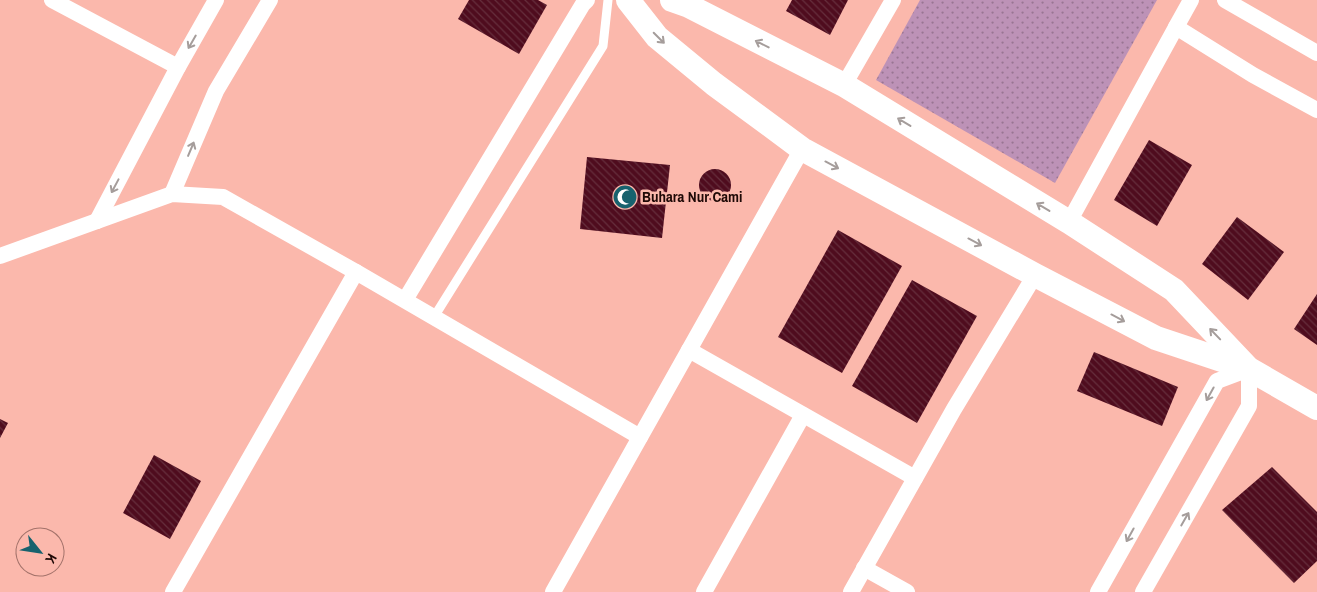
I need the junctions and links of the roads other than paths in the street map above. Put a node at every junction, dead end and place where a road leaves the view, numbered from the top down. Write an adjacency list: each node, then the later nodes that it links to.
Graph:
1 (52, 0): 13 (street)
2 (216, 0): 13 (street, one-way to 13)
3 (270, 0): 17 (street, one-way to 3)
4 (587, 0): 23 (street)
5 (608, 0): 24 (lane)
6 (628, 0): 16 (street, one-way to 16)
7 (672, 0): 14 (street, one-way to 7)
8 (893, 0): 14 (street)
9 (1191, 0): 11 (street)
10 (1225, 0): 12 (street)
11 (1176, 27): 15 (street); 19 (street)
12 (1317, 53)
13 (178, 67): 18 (street, one-way to 18)
14 (844, 85): 19 (street, one-way to 14)
15 (1317, 110)
16 (802, 149): 22 (street, one-way to 22); 25 (street)
17 (172, 194): 18 (street); 21 (street)
18 (97, 221): 20 (street)
19 (1069, 222): 26 (street, one-way to 19)
20 (0, 256)
21 (356, 272): 23 (street); 32 (street)
22 (1035, 275): 26 (street, one-way to 26); 30 (street)
23 (405, 300): 24 (street)
24 (434, 317): 29 (street)
25 (689, 350): 28 (street); 29 (street)
26 (1249, 369): 27 (street); 37 (street, one-way to 37); 38 (street, one-way to 26)
27 (1317, 408)
28 (803, 414): 30 (street); 34 (street)
29 (640, 437): 33 (street)
30 (915, 478): 31 (street)
31 (864, 568): 35 (street); 36 (street)
32 (173, 592)
33 (553, 592)
34 (704, 592)
35 (850, 592)
36 (907, 592)
37 (1098, 592)
38 (1143, 592)

